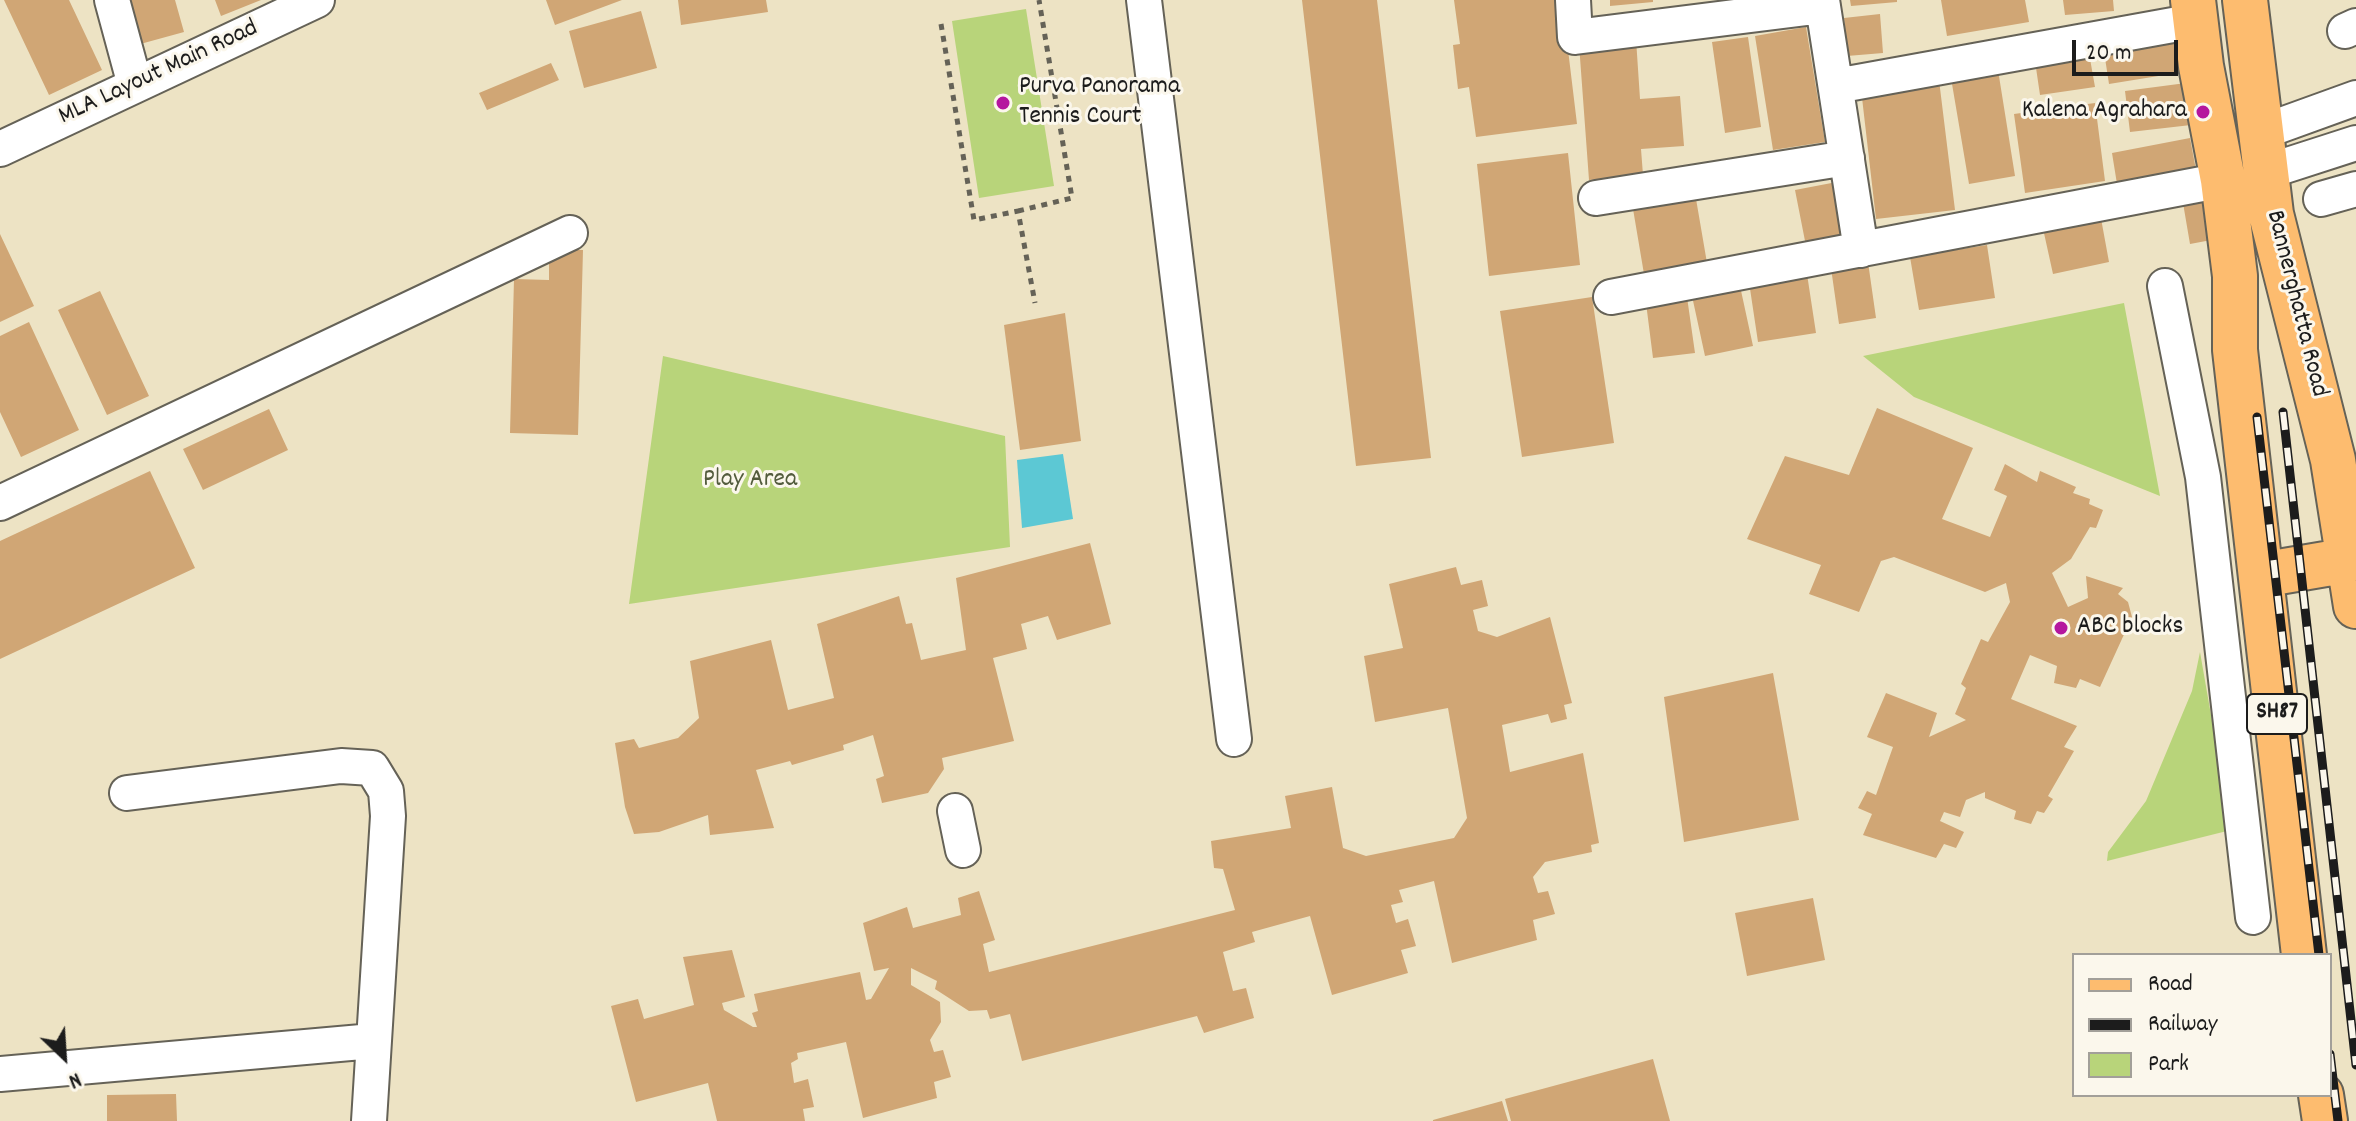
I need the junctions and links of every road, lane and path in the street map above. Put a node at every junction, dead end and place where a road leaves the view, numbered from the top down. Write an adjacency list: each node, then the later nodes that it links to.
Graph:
1 (112, 0): 10 (street)
2 (317, 0): 10 (street, MLA Layout Main Road)
3 (1039, 0): 21 (path)
4 (1144, 0): 31 (street)
5 (1573, 0): 7 (street)
6 (2245, 0): 15 (main road, Bannerghatta Road)
7 (1823, 3): 11 (street)
8 (2194, 10): 11 (street); 17 (main road)
9 (941, 24): 21 (path)
10 (135, 85): 14 (street, MLA Layout Main Road)
11 (1836, 86): 16 (street)
12 (2356, 98): 15 (street)
13 (2356, 143): 15 (street)
14 (0, 149)
15 (2264, 152): 28 (main road, Bannerghatta Road)
16 (1847, 158): 19 (street); 23 (street)
17 (2223, 180): 23 (street); 29 (main road, SH87)
18 (2356, 189): 20 (street)
19 (1596, 198)
20 (2321, 199)
21 (1018, 211): 26 (path)
22 (570, 233): 27 (street)
23 (1861, 250): 25 (street)
24 (2165, 286): 35 (street)
25 (1611, 297)
26 (1035, 303)
27 (0, 503)
28 (2349, 560): 29 (main road); 30 (main road, Bannerghatta Road)
29 (2261, 575): 36 (main road, SH87)
30 (2356, 606)
31 (1234, 739)
32 (127, 793): 37 (street)
33 (955, 811): 34 (street)
34 (963, 850)
35 (2253, 917)
36 (2304, 953)
37 (373, 1041): 38 (street); 40 (street)
38 (0, 1074)
39 (2321, 1097): 41 (main road)
40 (369, 1121)
41 (2325, 1121)

